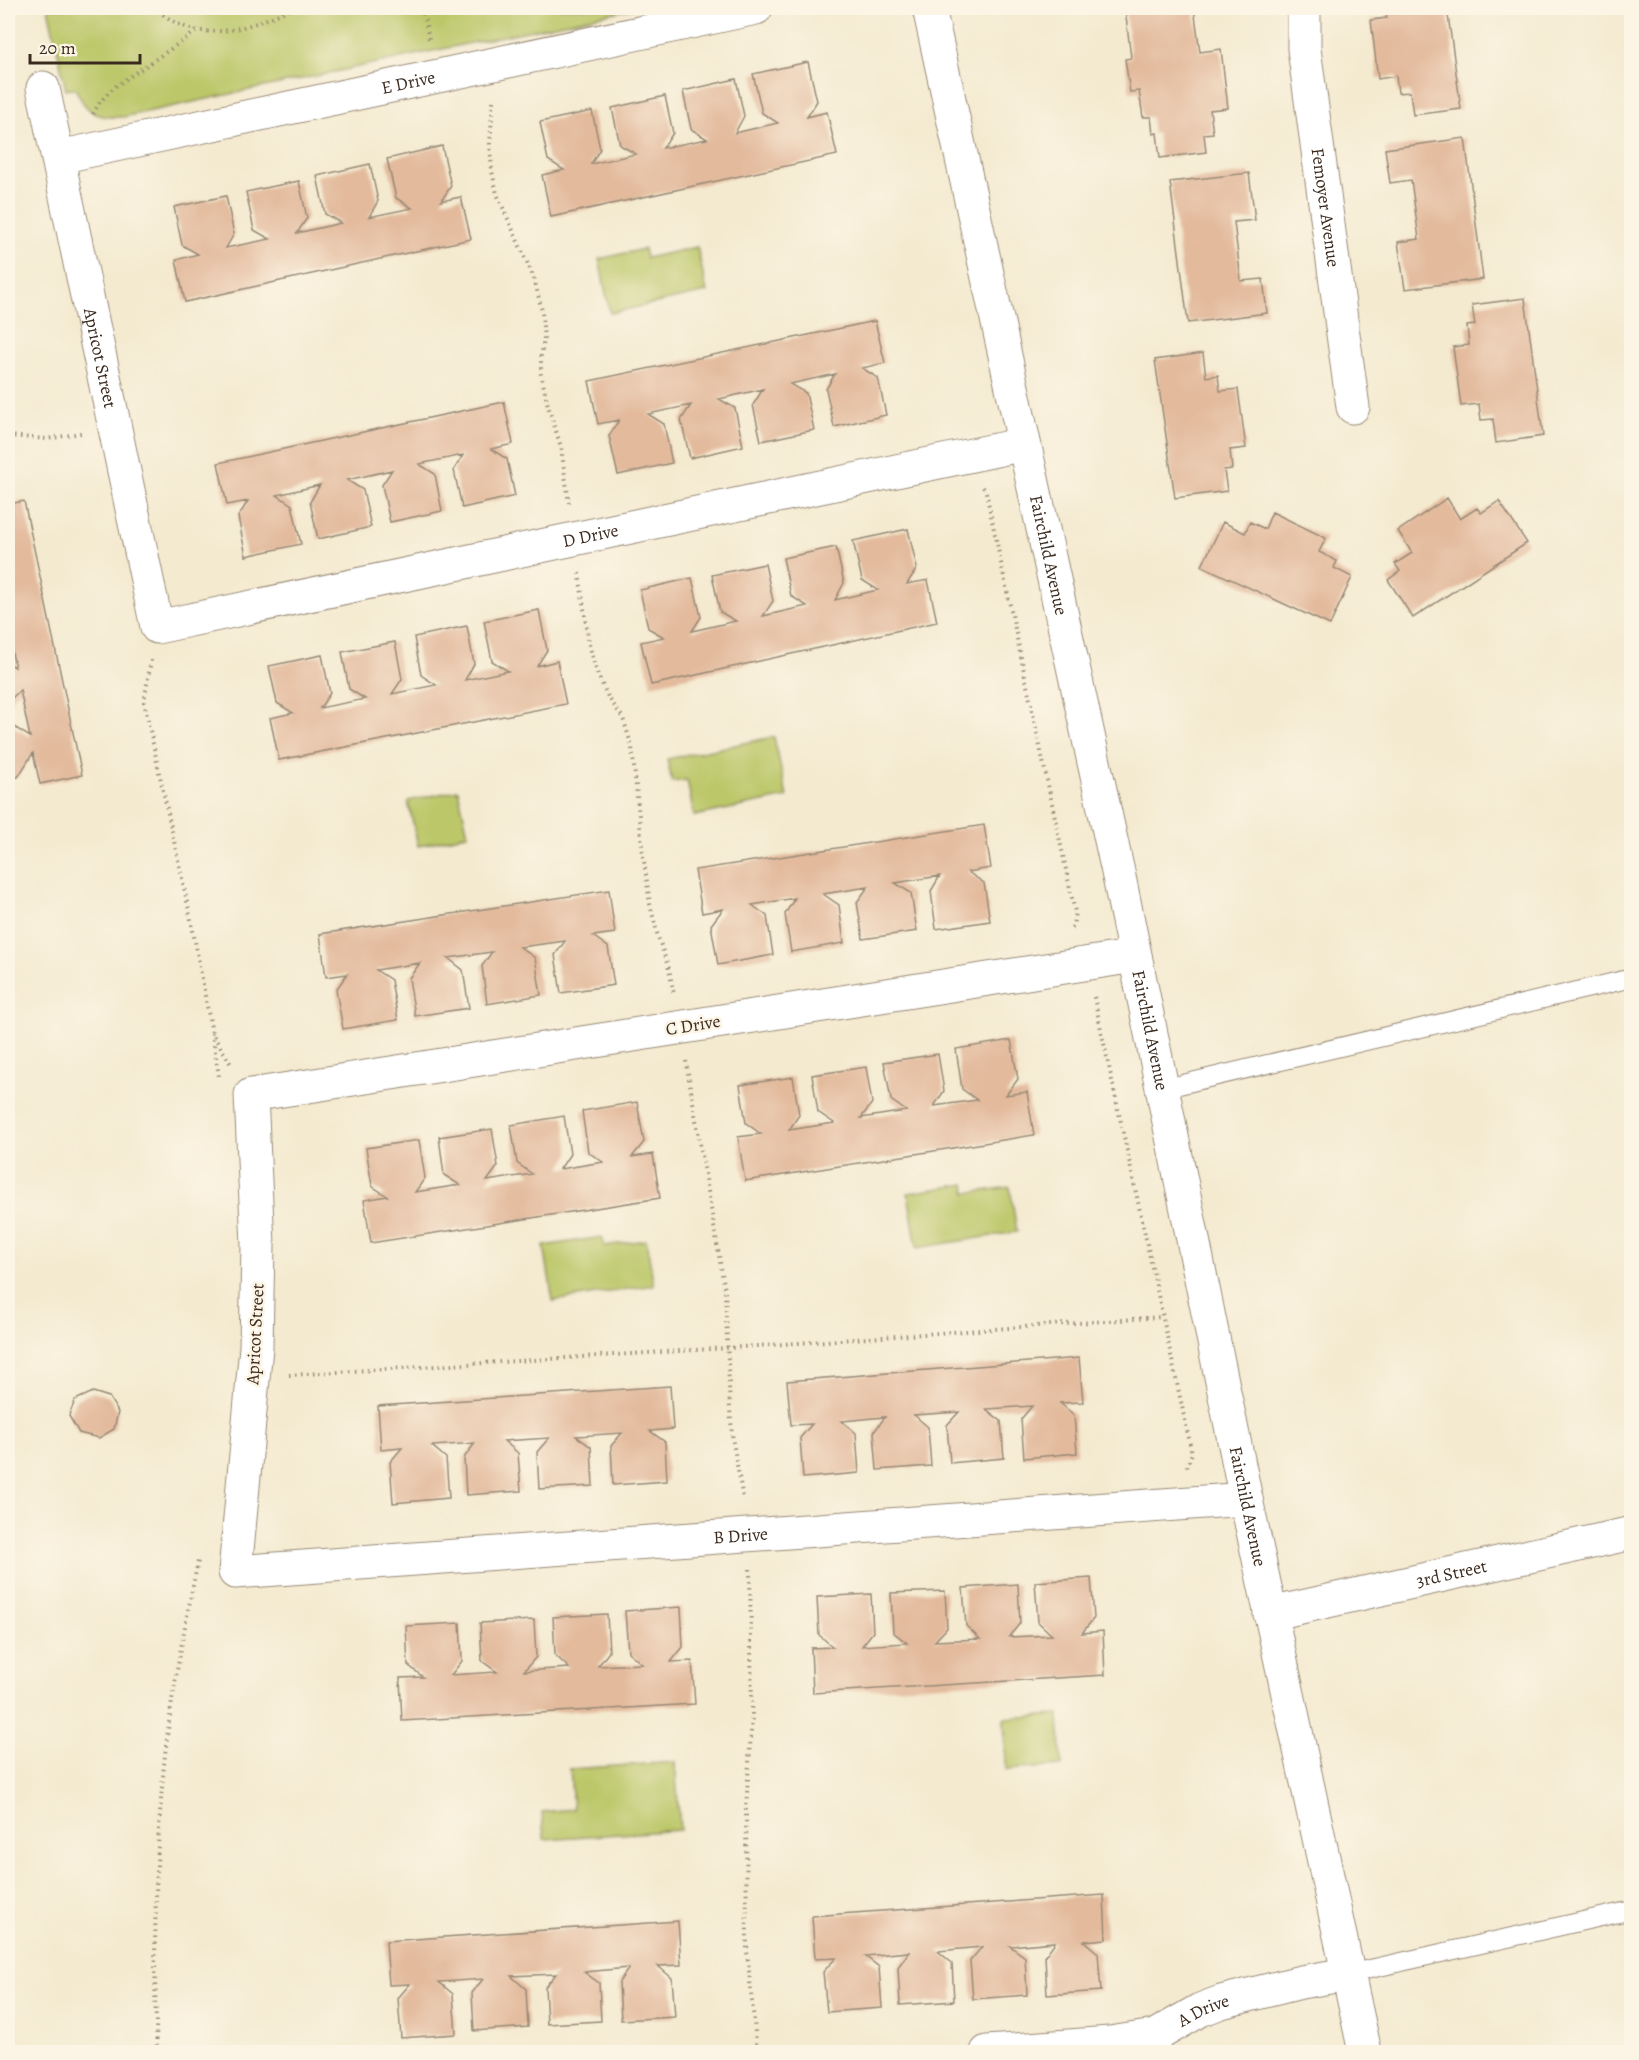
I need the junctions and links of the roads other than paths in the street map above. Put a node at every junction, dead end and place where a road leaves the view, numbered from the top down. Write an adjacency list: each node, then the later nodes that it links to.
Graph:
1 (756, 8): 5 (street, E Drive)
2 (929, 8): 7 (street, Fairchild Avenue)
3 (1304, 8): 6 (street, Femoyer Avenue)
4 (43, 88): 5 (street, Apricot Street)
5 (59, 157): 8 (street, Apricot Street)
6 (1353, 407)
7 (1024, 444): 8 (street, D Drive); 9 (street, Fairchild Avenue)
8 (157, 627)
9 (1135, 956): 11 (street, Fairchild Avenue); 12 (street, C Drive)
10 (1632, 978): 11 (lane)
11 (1162, 1089): 13 (street, Fairchild Avenue)
12 (251, 1095): 15 (street, Apricot Street)
13 (1246, 1499): 15 (street, B Drive); 16 (street, Fairchild Avenue)
14 (1632, 1533): 16 (street, 3rd Street)
15 (235, 1572)
16 (1270, 1614): 18 (street, Fairchild Avenue)
17 (1632, 1911): 18 (lane)
18 (1348, 1974): 19 (street, A Drive); 20 (street, Fairchild Avenue)
19 (987, 2052)
20 (1365, 2052)

